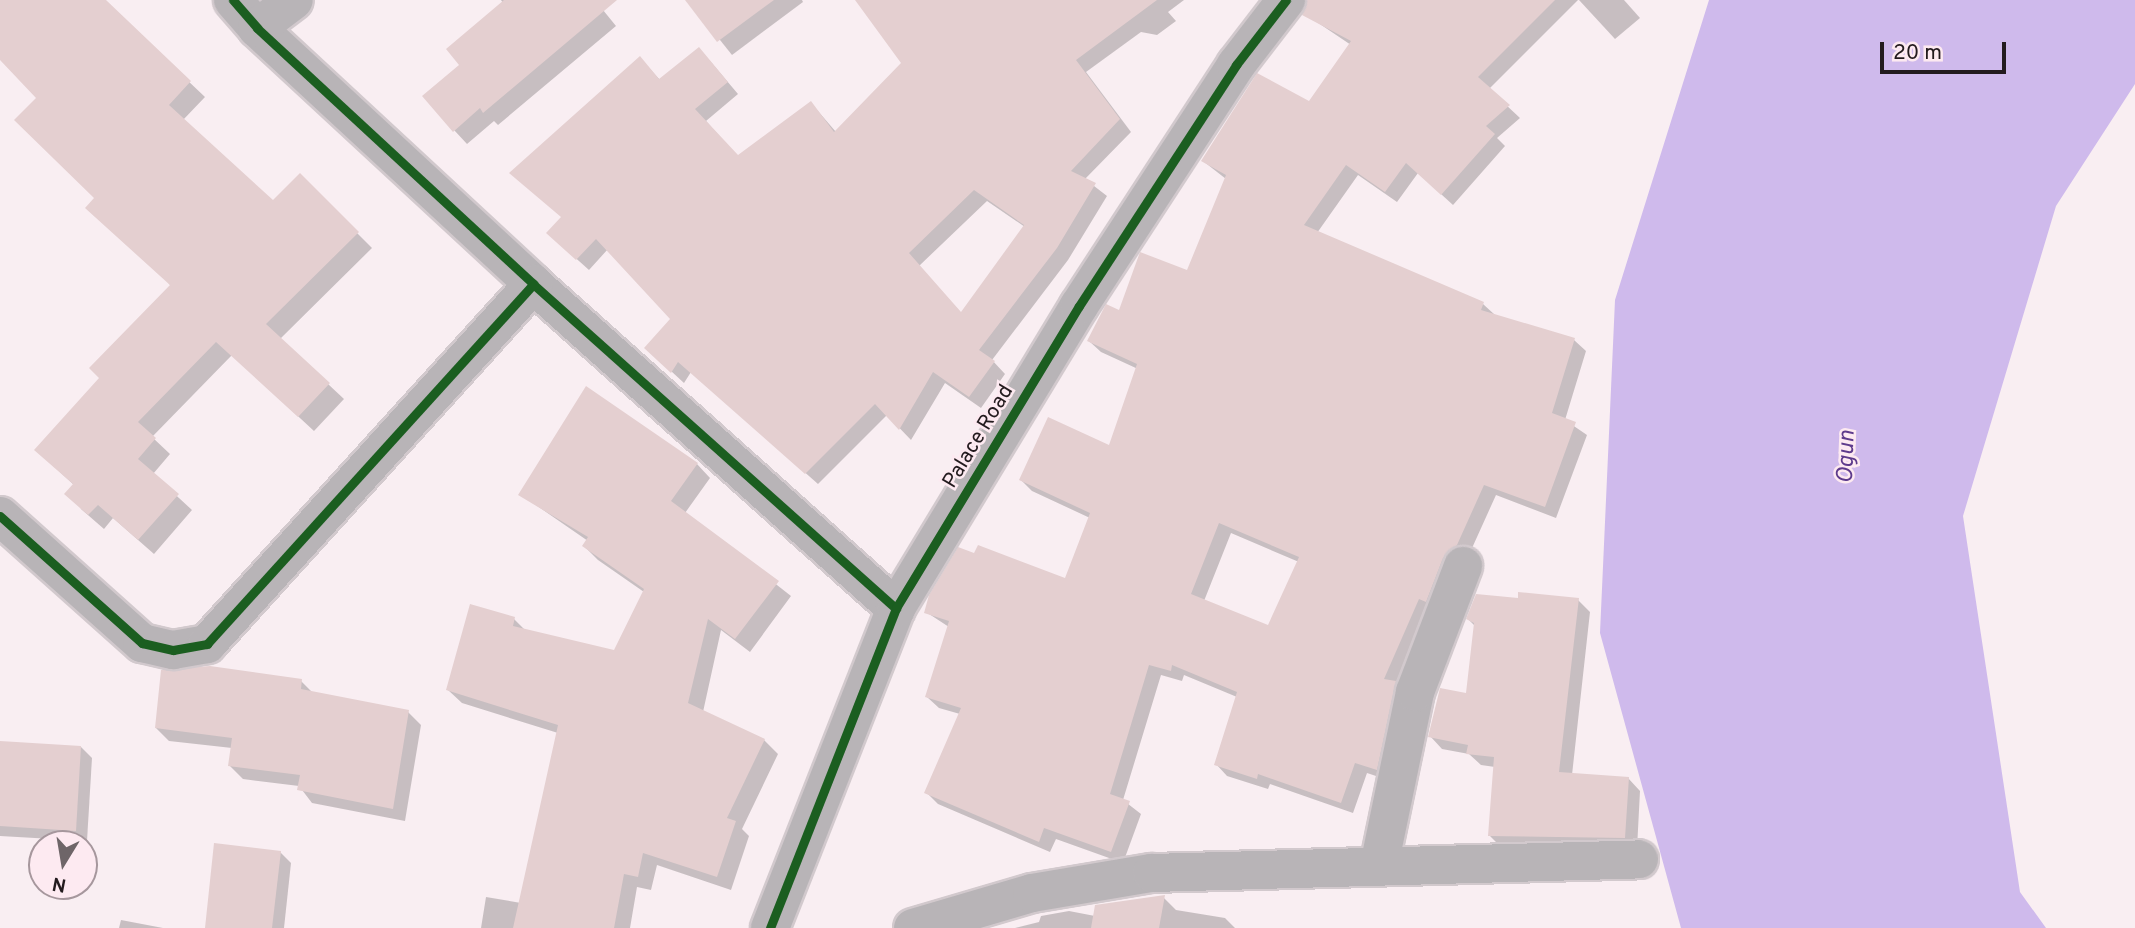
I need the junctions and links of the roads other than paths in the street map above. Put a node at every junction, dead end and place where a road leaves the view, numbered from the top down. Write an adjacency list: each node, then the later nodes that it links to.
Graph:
1 (294, 0): 3 (street)
2 (1286, 0): 7 (street, Palace Road)
3 (245, 14): 4 (street)
4 (533, 284): 5 (street); 7 (street)
5 (0, 516)
6 (1463, 566): 9 (street)
7 (896, 608): 10 (street, Palace Road)
8 (1639, 859): 9 (street)
9 (1379, 866): 11 (street)
10 (770, 928)
11 (913, 928)

